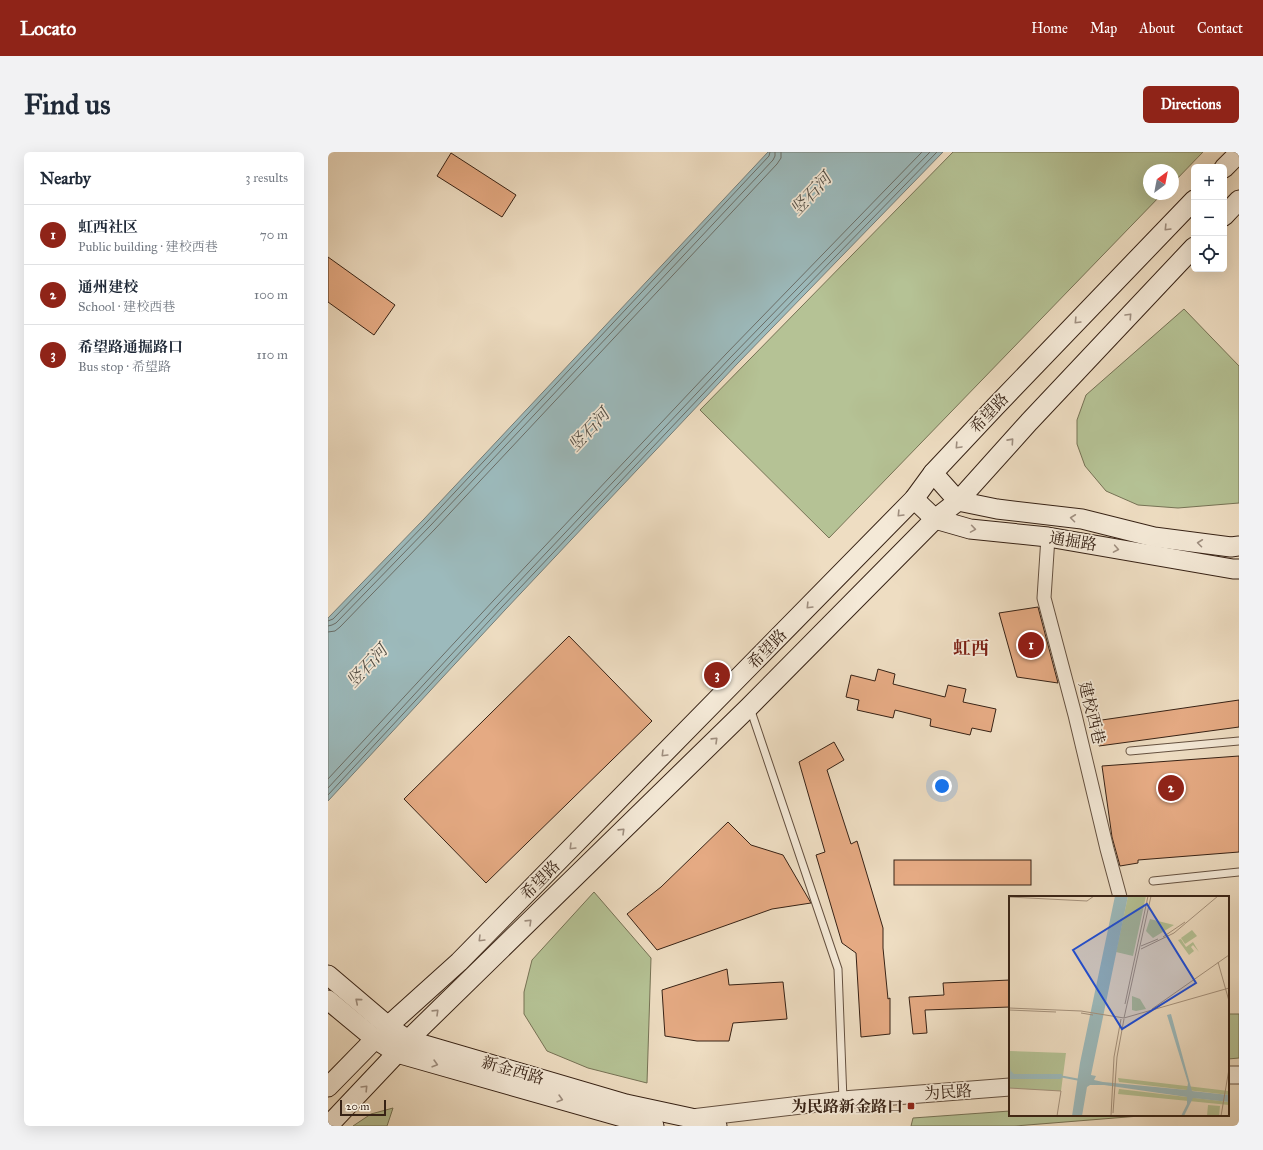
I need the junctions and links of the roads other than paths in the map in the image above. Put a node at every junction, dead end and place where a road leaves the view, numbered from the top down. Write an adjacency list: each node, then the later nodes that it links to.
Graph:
1 (1239, 153): 2 (main road)
2 (1227, 165)
3 (1239, 200): 5 (main road)
4 (1191, 203): 7 (main road, 希望路, one-way to 7)
5 (1227, 213)
6 (1191, 250): 9 (main road, 希望路, one-way to 6)
7 (933, 473): 8 (main road, 希望路); 9 (main road)
8 (914, 499): 10 (main road, 通掘路); 22 (main road, 希望路, one-way to 22)
9 (958, 500): 10 (main road, 希望路); 12 (main road, 通掘路, one-way to 9)
10 (935, 519): 11 (main road, 通掘路, one-way to 11); 14 (main road, 希望路)
11 (1048, 537): 13 (main road, 通掘路, one-way to 13); 19 (street, 建校西巷)
12 (1239, 546)
13 (1239, 569)
14 (749, 707): 23 (main road, 希望路, one-way to 14); 26 (lane)
15 (1239, 741): 16 (lane)
16 (1130, 751)
17 (1239, 872): 18 (lane)
18 (1153, 881)
19 (1120, 896)
20 (328, 975): 22 (main road, 新金西路, one-way to 20)
21 (328, 1000): 22 (main road, 新金西路)
22 (382, 1033): 23 (main road, 新金西路); 24 (main road, 希望路)
23 (403, 1047): 27 (main road, 新金西路); 29 (main road, 希望路, one-way to 23)
24 (328, 1087)
25 (1009, 1087): 26 (street, 为民路)
26 (843, 1100): 28 (street, 为民路)
27 (623, 1115): 28 (main road, 新金西路); 30 (main road, 新金西路)
28 (691, 1118): 31 (main road, 新金西路)
29 (328, 1126)
30 (654, 1126)
31 (717, 1126)

